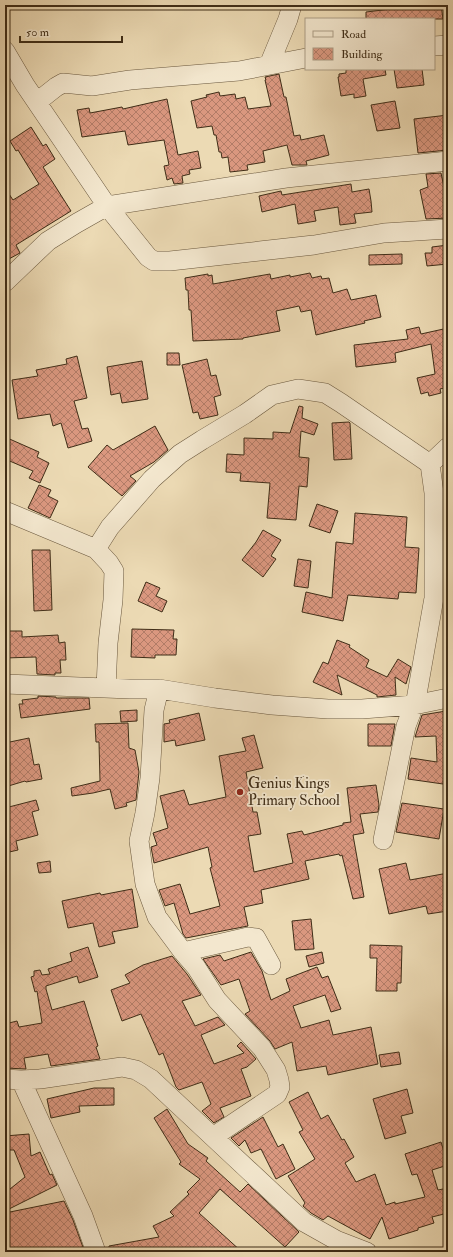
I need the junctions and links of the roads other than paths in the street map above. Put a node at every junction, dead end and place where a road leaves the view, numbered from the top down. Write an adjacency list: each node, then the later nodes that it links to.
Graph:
1 (292, 5): 6 (street)
2 (448, 45): 3 (street)
3 (435, 46)
4 (5, 51): 7 (street)
5 (305, 58): 6 (street)
6 (269, 65): 7 (street)
7 (37, 102): 9 (street)
8 (448, 160): 9 (street)
9 (107, 206): 10 (street); 11 (street)
10 (448, 229)
11 (5, 282)
12 (448, 446): 13 (street)
13 (430, 464): 15 (street); 20 (street)
14 (5, 511): 15 (street)
15 (96, 549): 17 (street)
16 (5, 684): 17 (street)
17 (106, 688): 18 (street)
18 (159, 689): 20 (street); 22 (street)
19 (448, 698): 20 (street)
20 (414, 705): 21 (street)
21 (383, 840)
22 (182, 952): 23 (street); 25 (street)
23 (271, 965)
24 (13, 1080): 25 (street); 26 (street)
25 (212, 1137): 27 (street)
26 (96, 1252)
27 (368, 1252)

